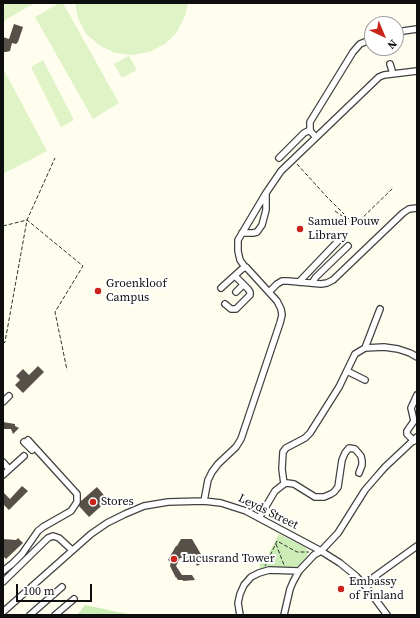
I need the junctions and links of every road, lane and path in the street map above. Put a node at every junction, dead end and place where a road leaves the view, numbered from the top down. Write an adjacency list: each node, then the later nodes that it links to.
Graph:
1 (417, 29): 2 (street)
2 (404, 31)
3 (364, 42): 7 (street)
4 (390, 64): 6 (street)
5 (417, 71): 6 (street)
6 (392, 74): 8 (street)
7 (310, 130): 8 (street); 10 (street)
8 (316, 137): 11 (street)
9 (55, 158): 16 (path)
10 (279, 158)
11 (292, 159): 13 (street); 17 (path)
12 (394, 188): 17 (path)
13 (266, 194): 19 (street); 19 (street)
14 (417, 208): 25 (street)
15 (335, 211): 17 (path)
16 (27, 220): 18 (path); 32 (path); 35 (path)
17 (355, 225)
18 (3, 226)
19 (242, 233): 22 (street)
20 (340, 239): 24 (street)
21 (348, 246): 25 (street)
22 (245, 267): 23 (street); 29 (street)
23 (235, 276): 26 (street); 27 (street)
24 (299, 282): 25 (street); 29 (street)
25 (312, 283)
26 (243, 285): 28 (street); 30 (street)
27 (221, 288)
28 (236, 292)
29 (269, 292): 48 (street)
30 (225, 304)
31 (380, 309): 33 (street)
32 (3, 344)
33 (365, 348): 34 (street); 36 (street)
34 (417, 356)
35 (67, 370)
36 (347, 371): 37 (street); 47 (street)
37 (365, 380)
38 (417, 395): 41 (street)
39 (10, 396): 40 (street)
40 (3, 402)
41 (416, 439): 53 (street)
42 (24, 456): 44 (street)
43 (3, 462): 44 (street)
44 (9, 469): 46 (street)
45 (359, 473): 47 (street)
46 (3, 475)
47 (284, 484): 49 (street)
48 (204, 501): 49 (street, Leyds Street); 52 (street, Leyds Street)
49 (259, 518): 53 (street, Leyds Street)
50 (276, 543): 53 (path); 56 (path); 57 (path)
51 (417, 546): 59 (street)
52 (72, 550): 60 (street); 63 (street, Leyds Street)
53 (319, 552): 58 (street); 68 (street, Leyds Street)
54 (3, 567): 55 (street)
55 (3, 571)
56 (262, 571): 57 (street); 66 (street)
57 (286, 571): 58 (street)
58 (300, 571): 67 (street)
59 (374, 577)
60 (3, 582)
61 (62, 587): 64 (street)
62 (74, 599): 65 (street)
63 (3, 612)
64 (30, 615)
65 (55, 615)
66 (240, 615)
67 (284, 615)
68 (387, 615)

